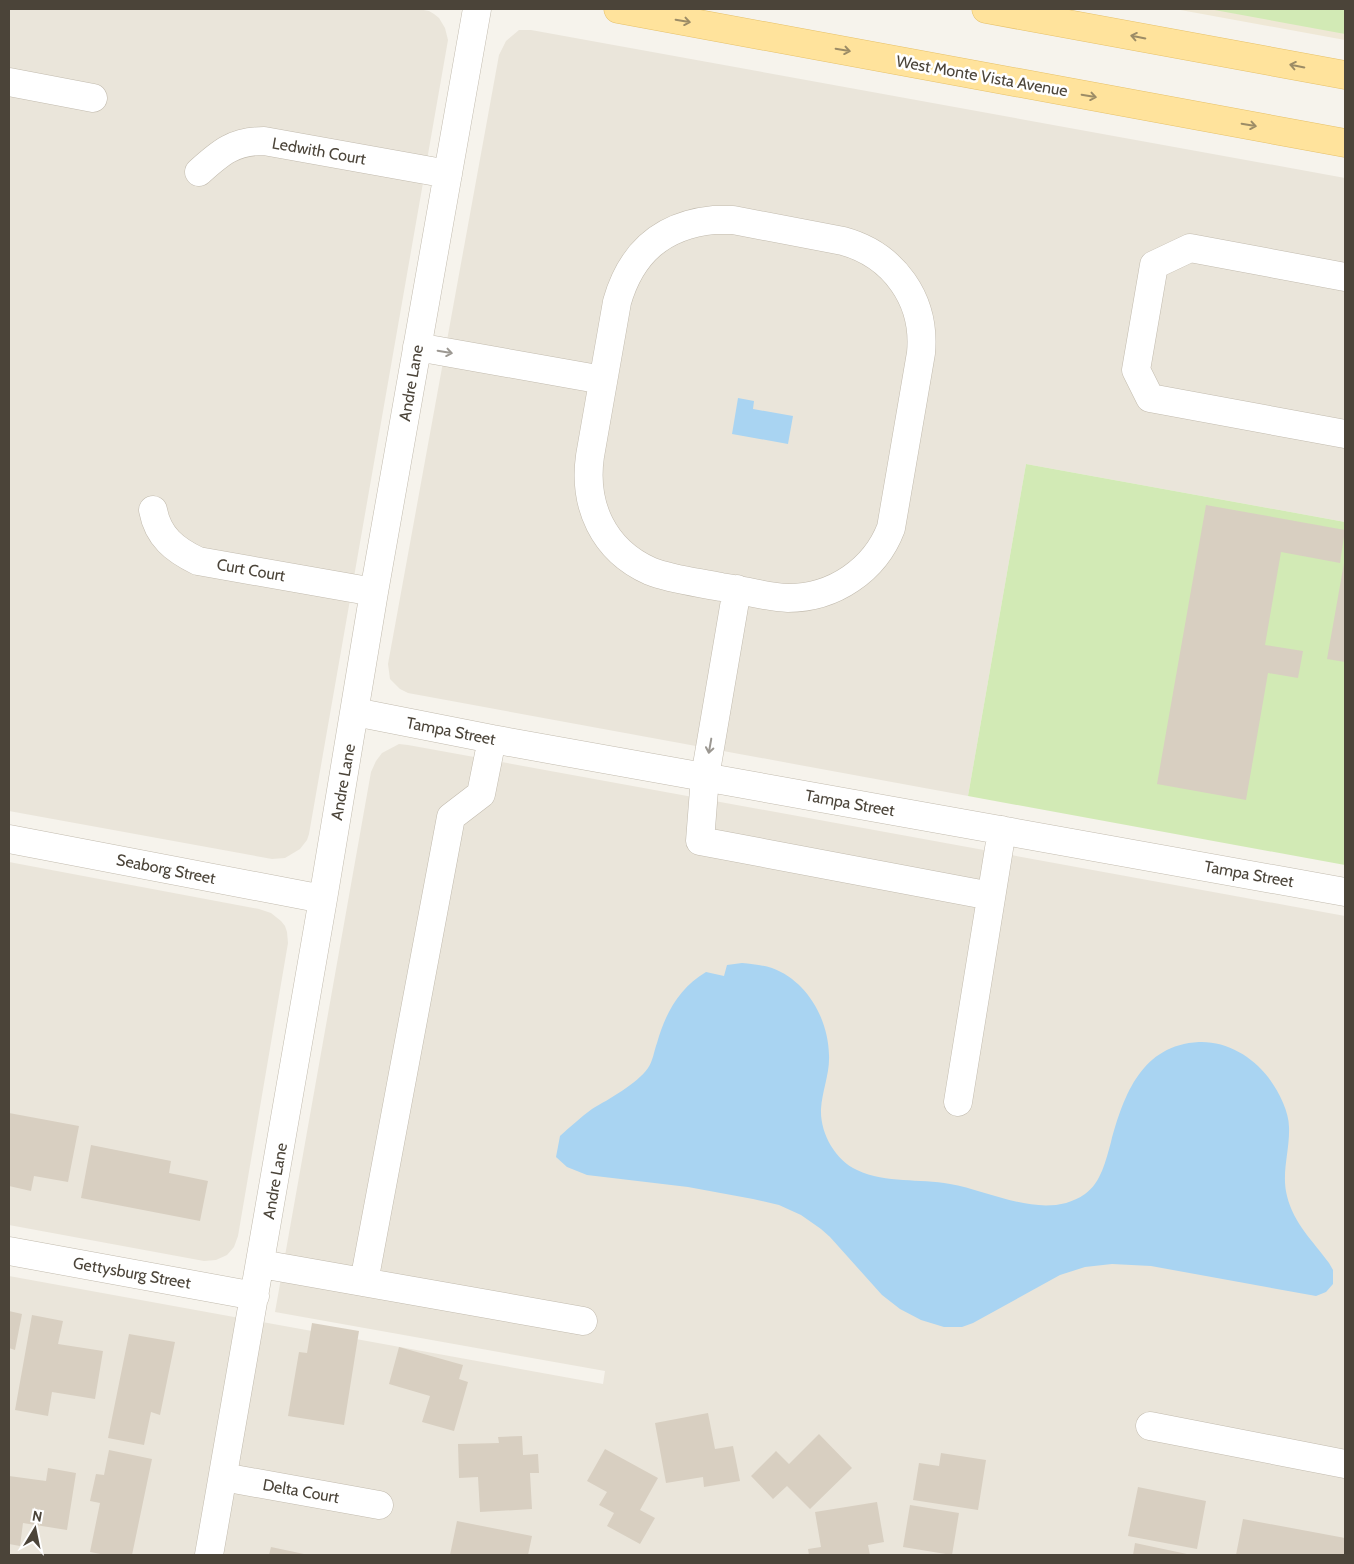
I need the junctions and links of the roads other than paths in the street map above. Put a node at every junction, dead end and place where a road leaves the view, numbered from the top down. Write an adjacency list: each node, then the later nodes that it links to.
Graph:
1 (477, 9): 9 (street, Andre Lane)
2 (618, 9): 7 (main road, West Monte Vista Avenue, one-way to 7)
3 (986, 9): 4 (main road, one-way to 3)
4 (1345, 75)
5 (9, 82): 6 (street)
6 (93, 98)
7 (1345, 143)
8 (199, 172): 9 (street, Ledwith Court)
9 (448, 174): 11 (street, Andre Lane)
10 (1345, 277): 13 (street)
11 (417, 347): 12 (street, one-way to 12); 16 (street, Andre Lane)
12 (604, 380): 15 (street); 15 (street)
13 (1345, 434)
14 (153, 510): 16 (street, Curt Court)
15 (737, 589): 19 (street, one-way to 19)
16 (374, 592): 17 (street, Andre Lane)
17 (355, 712): 18 (street, Tampa Street); 24 (street, Andre Lane)
18 (492, 739): 19 (street, Tampa Street); 28 (street)
19 (705, 777): 20 (street, Tampa Street); 23 (street)
20 (1002, 830): 22 (street, Tampa Street); 23 (street)
21 (9, 839): 24 (street, Seaborg Street)
22 (1345, 892)
23 (991, 896): 25 (street)
24 (324, 899): 27 (street, Andre Lane)
25 (958, 1102)
26 (9, 1251): 29 (street, Gettysburg Street)
27 (261, 1264): 28 (street); 29 (street, Andre Lane)
28 (364, 1282): 30 (street)
29 (254, 1296): 33 (street, Andre Lane)
30 (584, 1322)
31 (1150, 1426): 32 (street)
32 (1345, 1464)
33 (223, 1477): 34 (street, Delta Court); 35 (street, Andre Lane)
34 (379, 1505)
35 (209, 1555)

